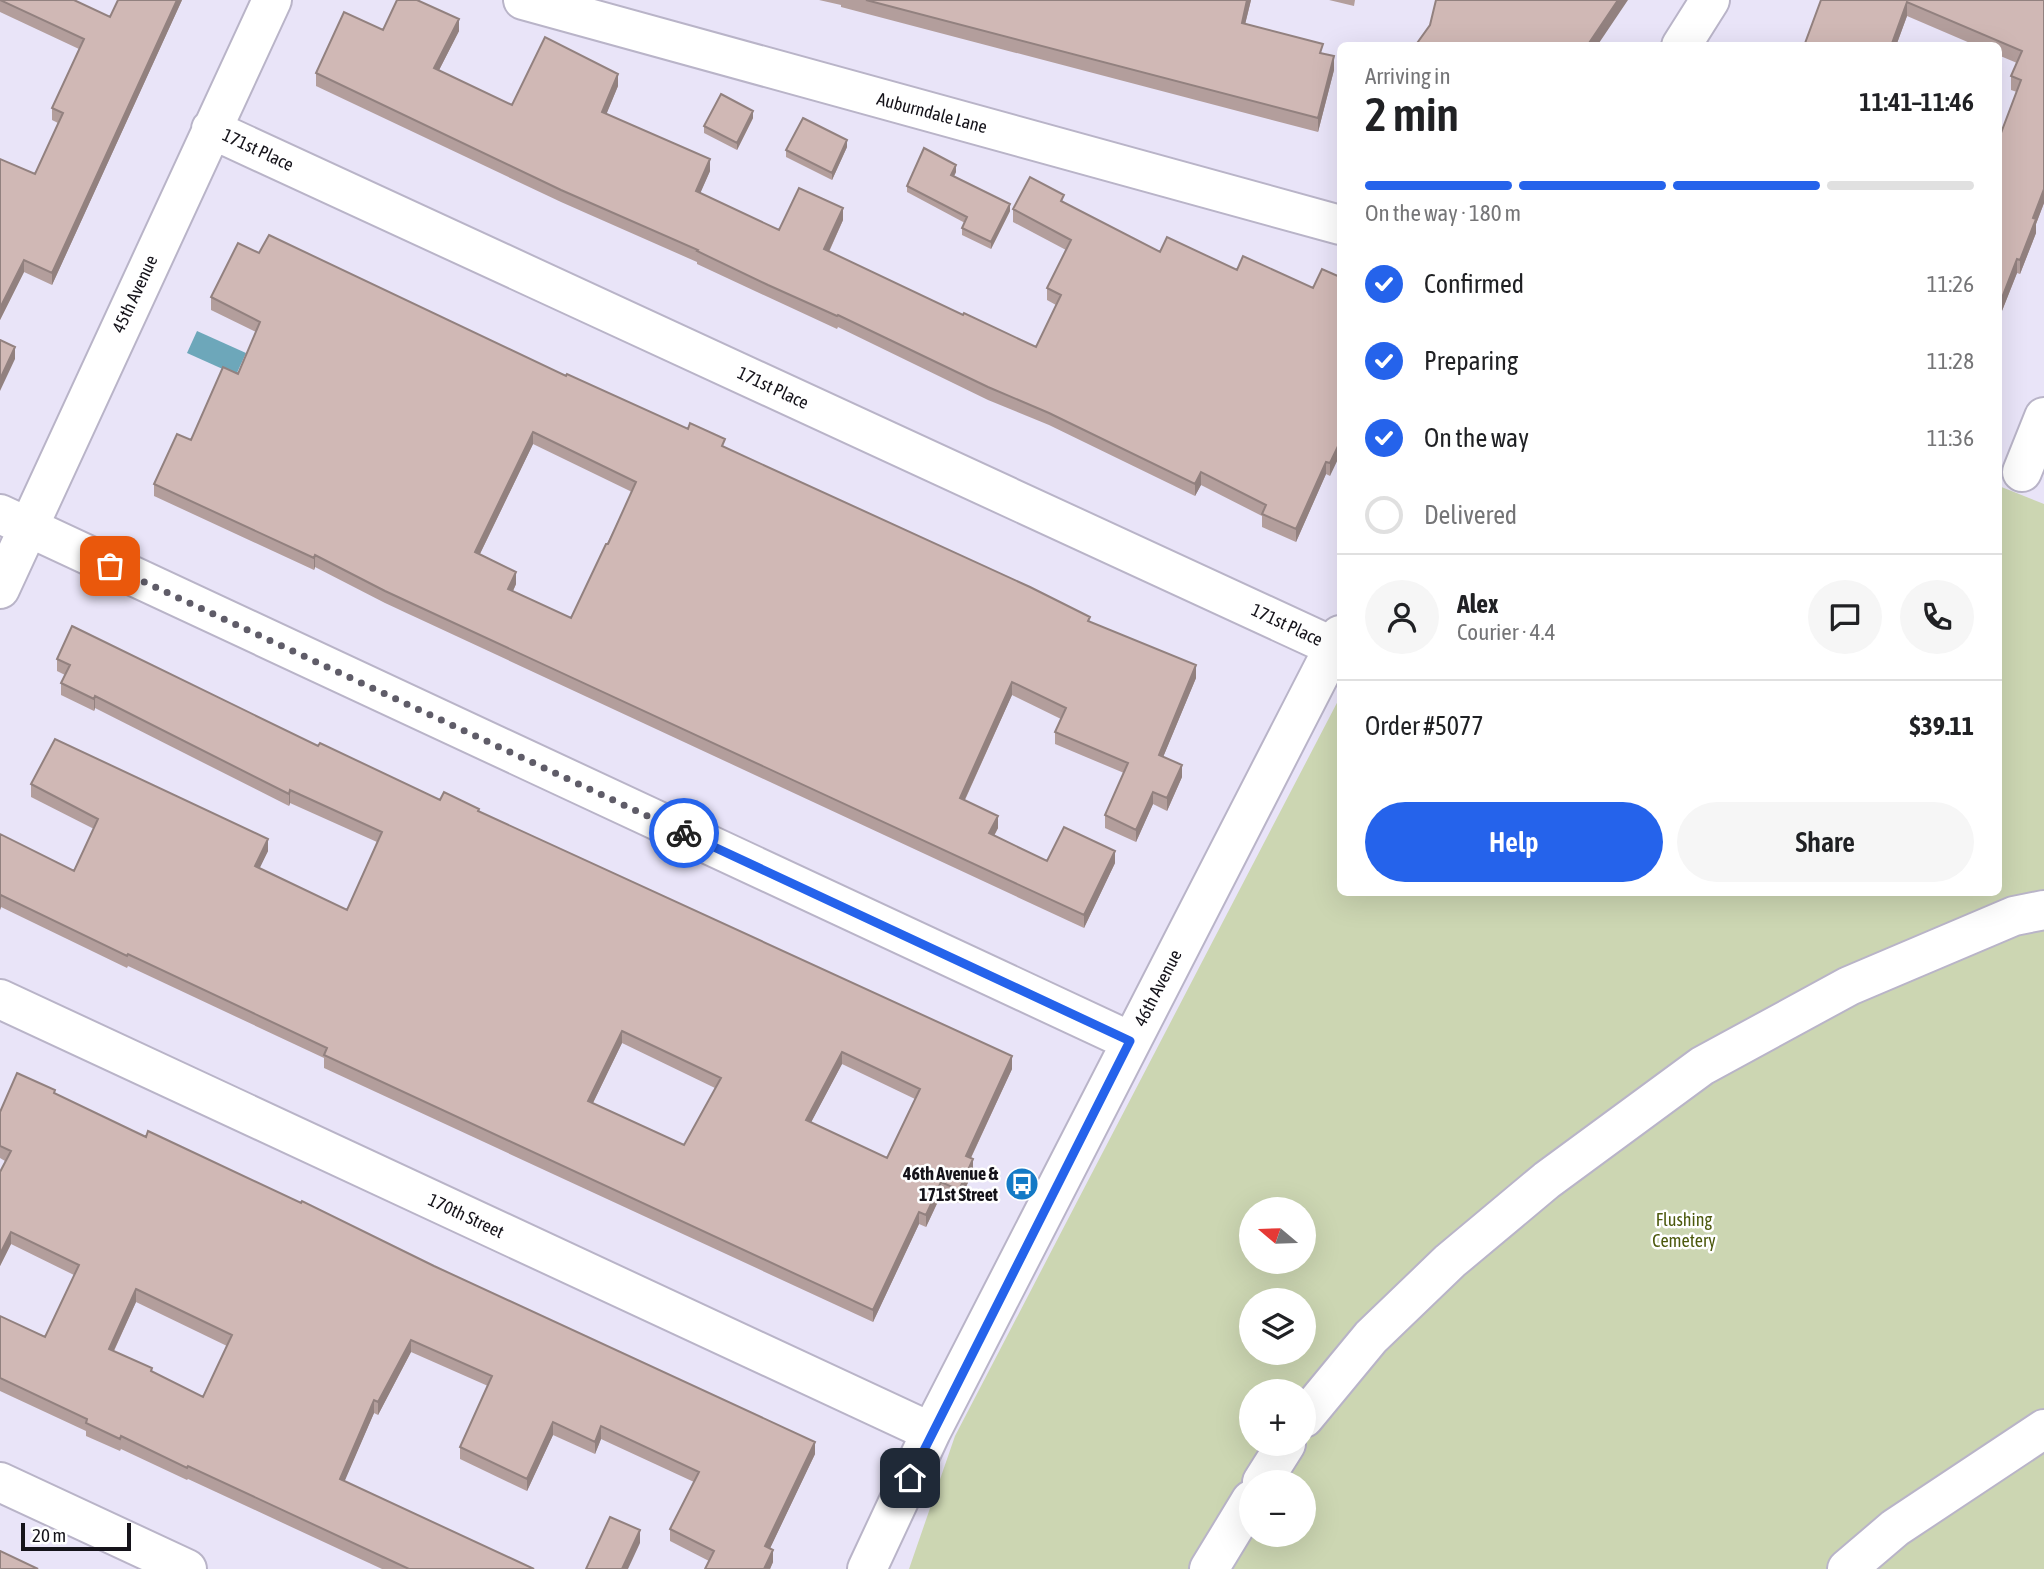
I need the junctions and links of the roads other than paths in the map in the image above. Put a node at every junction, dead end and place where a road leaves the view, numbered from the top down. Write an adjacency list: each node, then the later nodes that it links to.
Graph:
1 (272, 0): 5 (street, 45th Avenue)
2 (523, 0): 6 (street, Auburndale Lane)
3 (1710, 0): 4 (street)
4 (1684, 42)
5 (211, 129): 9 (street, 45th Avenue); 11 (street, 171st Place)
6 (1337, 224)
7 (2044, 417): 8 (street)
8 (2021, 472)
9 (14, 521): 10 (street, 45th Avenue); 14 (street)
10 (0, 589)
11 (1337, 641): 14 (street, 46th Avenue)
12 (2044, 910): 15 (street)
13 (0, 999): 17 (street, 170th Street)
14 (1130, 1041): 17 (street, 46th Avenue)
15 (1316, 1404)
16 (2044, 1429): 23 (street)
17 (931, 1432): 21 (street, 46th Avenue)
18 (0, 1482): 20 (street)
19 (1239, 1520): 22 (street)
20 (187, 1569)
21 (867, 1569)
22 (1209, 1569)
23 (1847, 1569)

